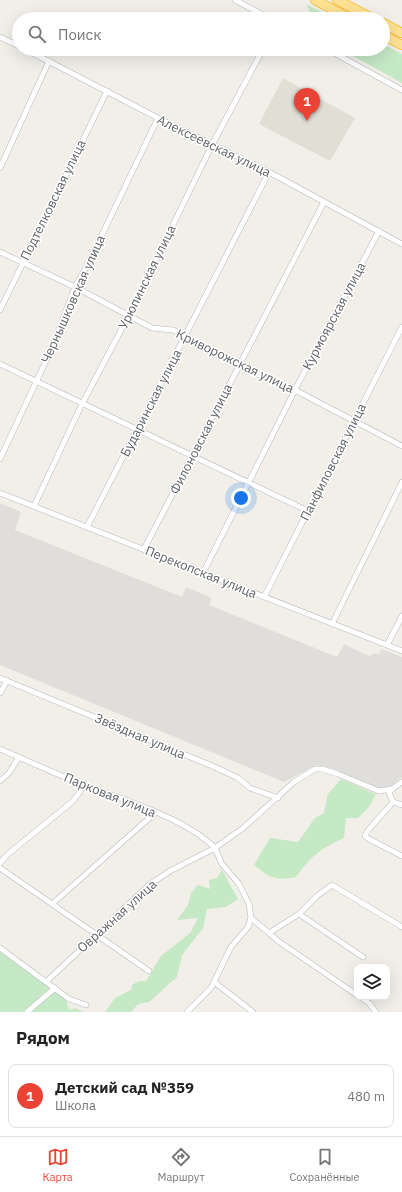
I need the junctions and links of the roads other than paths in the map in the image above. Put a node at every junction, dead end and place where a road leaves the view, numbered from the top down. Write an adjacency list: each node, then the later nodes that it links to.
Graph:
1 (235, 0): 4 (street)
2 (315, 0): 5 (highway)
3 (339, 0): 6 (highway)
4 (258, 12)
5 (338, 12)
6 (361, 12)
7 (390, 27): 8 (highway)
8 (402, 33)
9 (0, 36): 11 (street)
10 (390, 39): 12 (highway)
11 (12, 42)
12 (402, 45)
13 (39, 56): 16 (street, Алексеевская улица)
14 (259, 56): 20 (street, Урюпинская улица)
15 (340, 56): 17 (street)
16 (49, 61): 18 (street, Алексеевская улица); 21 (street)
17 (402, 90)
18 (107, 91): 19 (street, Алексеевская улица); 27 (street, Подтелковская улица)
19 (158, 118): 20 (street, Алексеевская улица); 28 (street, Чернышковская улица)
20 (212, 145): 22 (street, Алексеевская улица); 30 (street, Урюпинская улица)
21 (0, 168)
22 (269, 172): 23 (street, Алексеевская улица); 32 (street, Бударинская улица)
23 (324, 202): 24 (street, Алексеевская улица); 34 (street, Филоновская улица)
24 (379, 231): 25 (street, Алексеевская улица); 36 (street, Курмоярская улица)
25 (402, 244)
26 (0, 252): 27 (street, Криворожская улица)
27 (22, 263): 28 (street, Криворожская улица); 29 (street, Подтелковская улица)
28 (76, 287): 30 (street, Криворожская улица); 35 (street, Чернышковская улица)
29 (0, 310)
30 (129, 315): 32 (street, Криворожская улица); 37 (street, Урюпинская улица)
31 (402, 327): 38 (street, Панфиловская улица)
32 (185, 336): 34 (street, Криворожская улица); 39 (street, Бударинская улица)
33 (0, 364): 35 (street)
34 (239, 366): 36 (street, Криворожская улица); 41 (street, Филоновская улица)
35 (36, 380): 37 (street); 42 (street, Чернышковская улица)
36 (295, 390): 38 (street, Криворожская улица); 44 (street, Курмоярская улица)
37 (82, 404): 39 (street); 46 (street, Урюпинская улица)
38 (354, 422): 40 (street, Криворожская улица); 47 (street, Панфиловская улица)
39 (137, 430): 41 (street); 48 (street, Бударинская улица)
40 (402, 446)
41 (192, 455): 44 (street); 49 (street, Филоновская улица)
42 (0, 459)
43 (402, 482): 53 (street)
44 (248, 483): 47 (street); 50 (street, Курмоярская улица)
45 (0, 492): 46 (street, Перекопская улица)
46 (34, 506): 48 (street, Перекопская улица)
47 (308, 511): 51 (street, Панфиловская улица)
48 (87, 527): 49 (street, Перекопская улица)
49 (144, 550): 50 (street, Перекопская улица)
50 (203, 573): 51 (street, Перекопская улица)
51 (264, 597): 53 (street, Перекопская улица)
52 (402, 616): 54 (street)
53 (332, 624): 54 (street, Перекопская улица)
54 (386, 645): 55 (street, Перекопская улица)
55 (402, 651)
56 (0, 678): 57 (street, Звёздная улица)
57 (7, 681): 58 (street); 65 (street, Звёздная улица)
58 (0, 693)
59 (0, 749): 60 (street, Парковая улица)
60 (19, 756): 61 (street); 63 (street, Парковая улица)
61 (0, 781)
62 (402, 782): 64 (street)
63 (82, 784): 68 (street, Парковая улица); 71 (street)
64 (392, 789): 65 (street, Овражная улица); 66 (street)
65 (278, 798): 69 (street, Овражная улица)
66 (392, 802): 67 (street); 70 (street)
67 (402, 805)
68 (155, 813): 69 (street, Парковая улица); 73 (street)
69 (215, 848): 75 (street); 78 (street, Овражная улица)
70 (402, 856)
71 (0, 864)
72 (0, 868): 73 (street)
73 (52, 904): 78 (street)
74 (299, 914): 76 (street); 77 (street); 80 (street)
75 (252, 918): 77 (street); 83 (street)
76 (402, 927)
77 (269, 933): 85 (street)
78 (96, 935): 81 (street); 82 (street, Овражная улица)
79 (0, 948): 82 (street)
80 (363, 957)
81 (149, 971)
82 (47, 981): 84 (street)
83 (214, 982): 89 (street); 90 (street)
84 (55, 988): 87 (street); 88 (street)
85 (354, 993)
86 (364, 1000): 91 (street)
87 (86, 1004)
88 (27, 1012)
89 (187, 1012)
90 (254, 1012)
91 (376, 1012)

